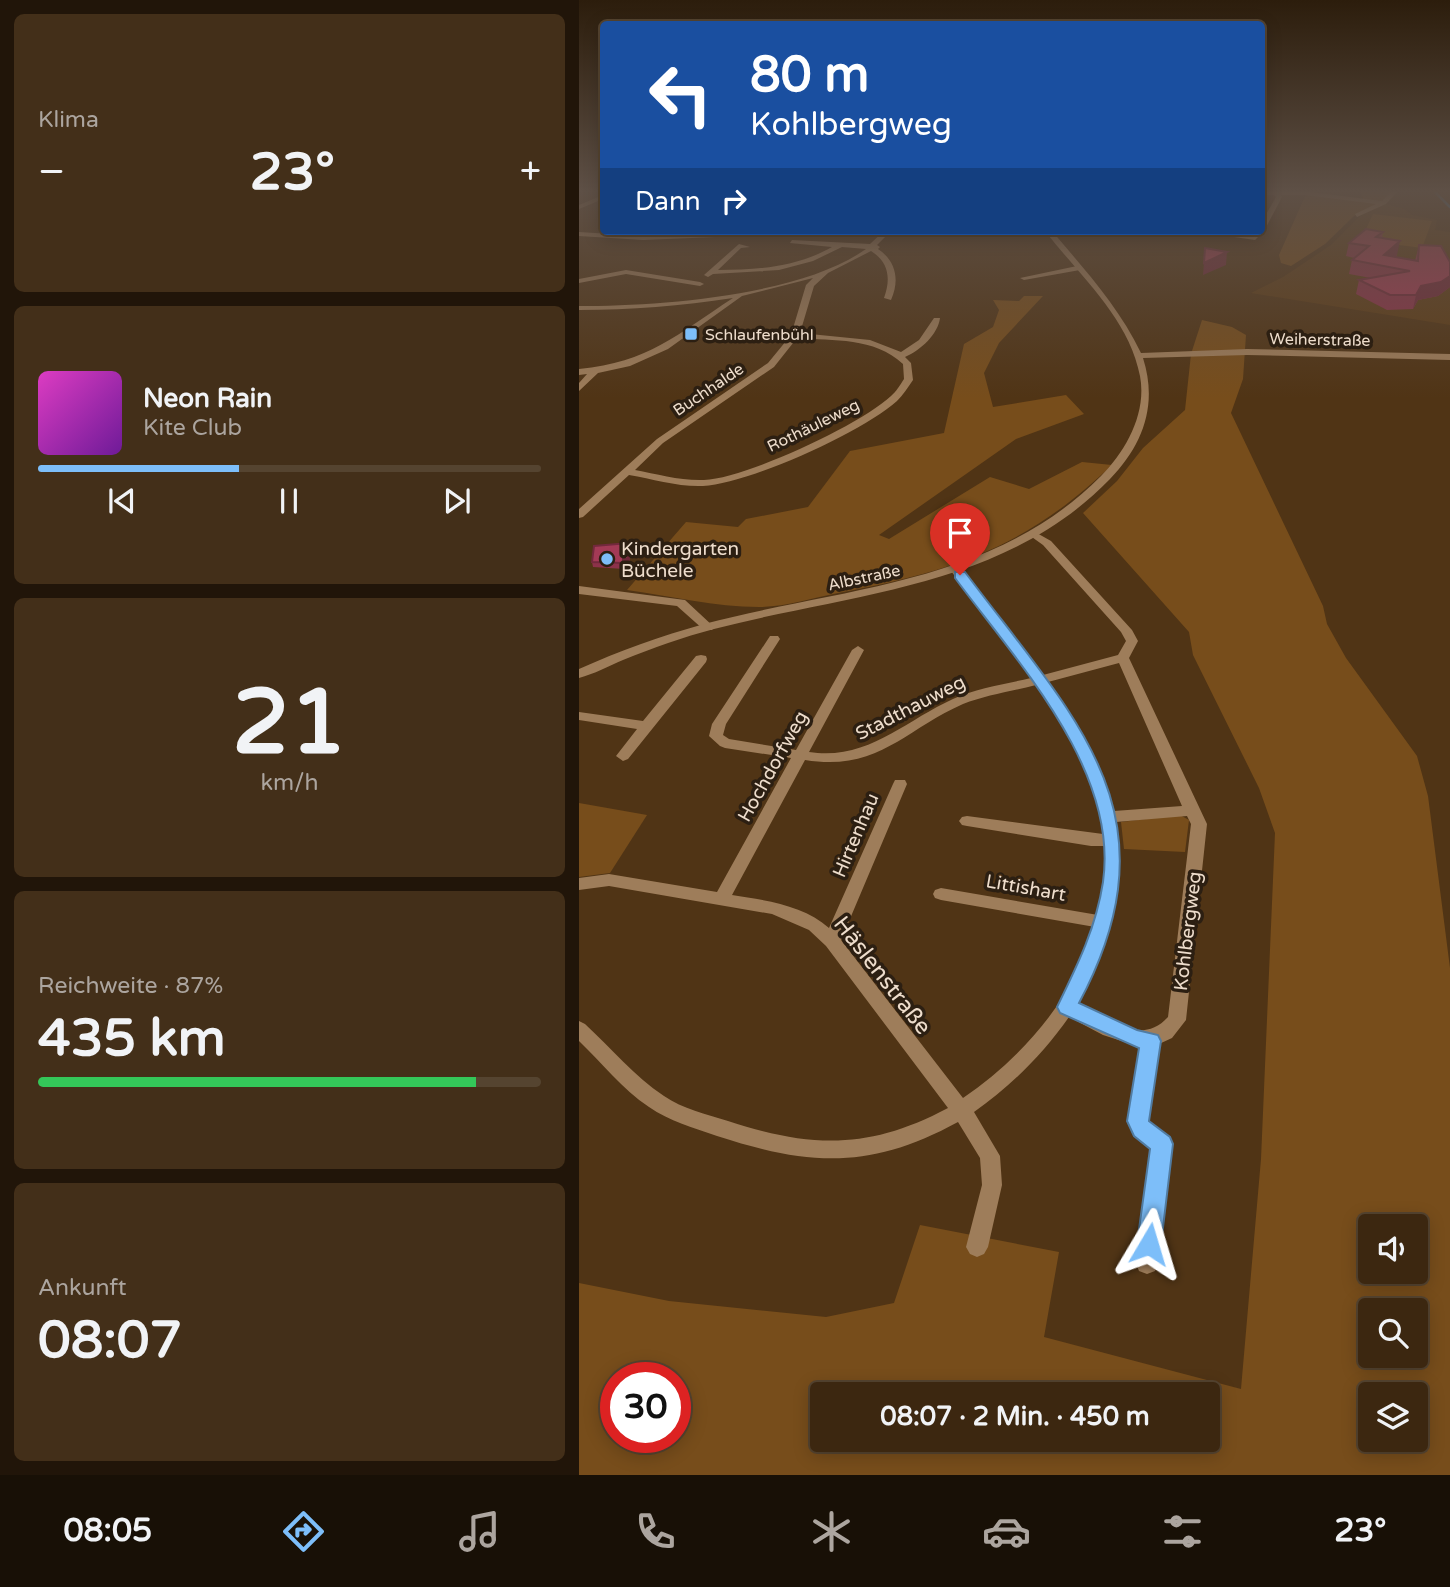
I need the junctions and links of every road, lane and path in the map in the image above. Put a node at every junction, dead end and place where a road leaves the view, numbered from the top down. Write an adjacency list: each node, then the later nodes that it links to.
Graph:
1 (722, 261): 8 (street)
2 (806, 261): 9 (street)
3 (851, 261): 7 (street)
4 (886, 261): 16 (street)
5 (1071, 261): 6 (street, Albstraße)
6 (1077, 268): 10 (street); 23 (street, Albstraße)
7 (826, 271): 12 (street); 14 (street)
8 (710, 272): 9 (street); 13 (street)
9 (767, 272): 12 (street)
10 (1024, 278)
11 (579, 281): 13 (street)
12 (787, 282): 14 (street); 15 (street)
13 (700, 284): 18 (street)
14 (810, 285): 22 (street, Buchhalde)
15 (745, 292): 17 (street); 19 (street)
16 (888, 298)
17 (710, 299): 18 (street); 19 (street)
18 (692, 302): 20 (street)
19 (722, 307): 28 (street)
20 (579, 308)
21 (937, 320): 26 (street)
22 (795, 335): 26 (street); 32 (street, Buchhalde)
23 (1138, 354): 24 (street, Weiherstraße); 25 (street, Weiherstraße); 30 (street, Albstraße)
24 (1191, 354): 25 (street, Weiherstraße); 27 (street, Weiherstraße)
25 (1169, 355): 30 (street)
26 (899, 356): 32 (street, Rothäuleweg)
27 (1450, 357)
28 (595, 371): 29 (street); 31 (street)
29 (579, 372)
30 (1144, 375): 34 (street, Albstraße)
31 (579, 388)
32 (625, 471): 33 (street, Buchhalde)
33 (579, 515)
34 (1035, 536): 35 (street, Albstraße); 40 (street, Kohlbergweg)
35 (955, 569): 37 (street, Albstraße); 43 (street)
36 (579, 590): 37 (street)
37 (708, 627): 42 (street, Albstraße)
38 (774, 639): 46 (street, Stadthauweg)
39 (858, 650): 46 (street, Hochdorfweg)
40 (1123, 658): 43 (street); 49 (street, Kohlbergweg)
41 (701, 659): 45 (street)
42 (579, 674)
43 (1039, 679): 46 (street, Stadthauweg); 50 (street)
44 (579, 716): 45 (street)
45 (645, 726): 47 (street)
46 (800, 755): 55 (street, Hochdorfweg)
47 (623, 756)
48 (900, 784): 57 (street, Hirtenhau)
49 (1191, 810): 50 (street); 60 (street, Kohlbergweg)
50 (1108, 817): 52 (street)
51 (967, 821): 52 (street)
52 (1112, 840): 56 (street)
53 (579, 884): 55 (street, Häslenstraße)
54 (941, 894): 56 (street, Littishart)
55 (721, 900): 57 (street, Häslenstraße)
56 (1103, 922): 58 (street)
57 (832, 941): 61 (street, Häslenstraße)
58 (1067, 1007): 60 (street); 61 (street)
59 (579, 1029): 61 (street)
60 (1150, 1041): 63 (street)
61 (962, 1111): 62 (street, Häslenstraße)
62 (976, 1247)
63 (1147, 1263)

